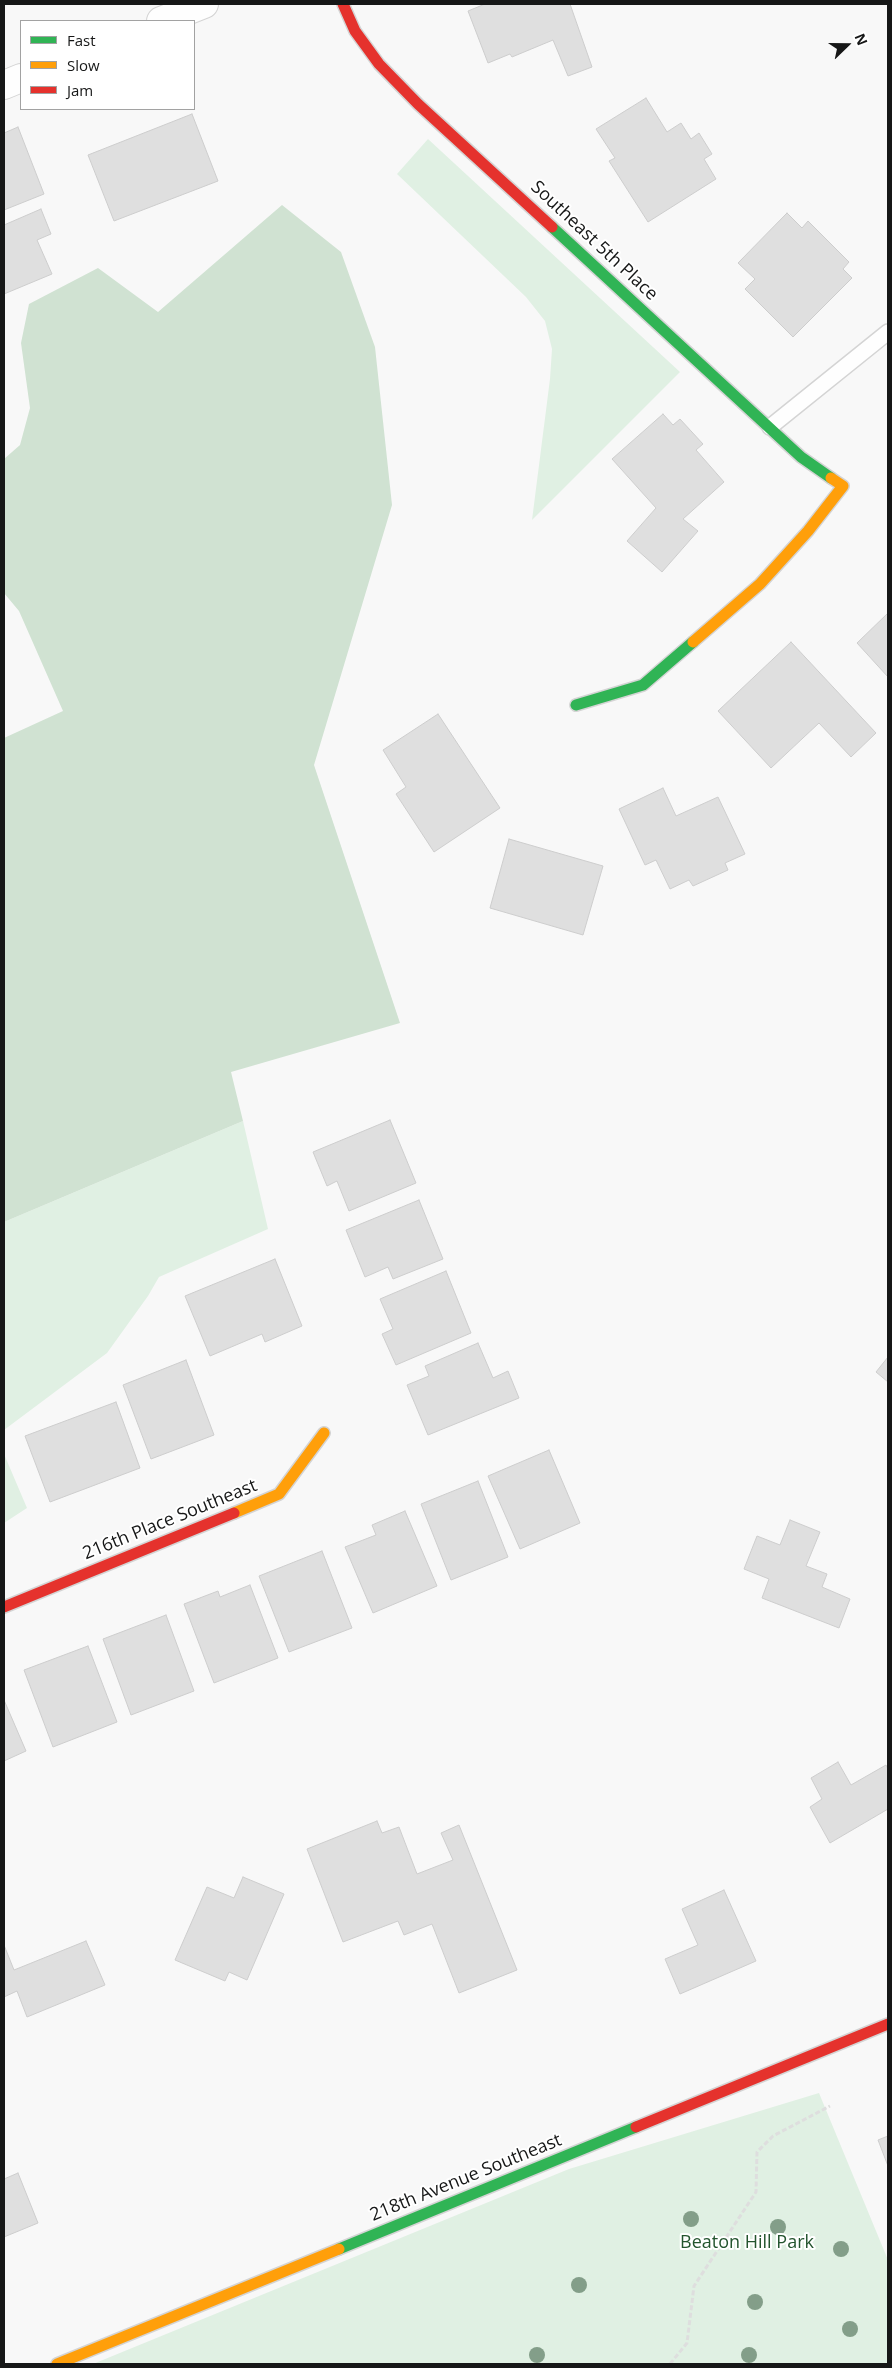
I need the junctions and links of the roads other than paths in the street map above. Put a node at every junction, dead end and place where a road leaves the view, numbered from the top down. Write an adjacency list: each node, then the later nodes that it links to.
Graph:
1 (204, 4): 3 (street)
2 (343, 4): 7 (street, Southeast 5th Place)
3 (164, 20)
4 (20, 78): 5 (street)
5 (4, 85)
6 (888, 332): 7 (lane)
7 (770, 427): 8 (street, Southeast 5th Place)
8 (576, 705)
9 (324, 1433): 10 (street, 216th Place Southeast)
10 (4, 1607)
11 (888, 2024): 12 (street, 218th Avenue Southeast)
12 (57, 2364)

